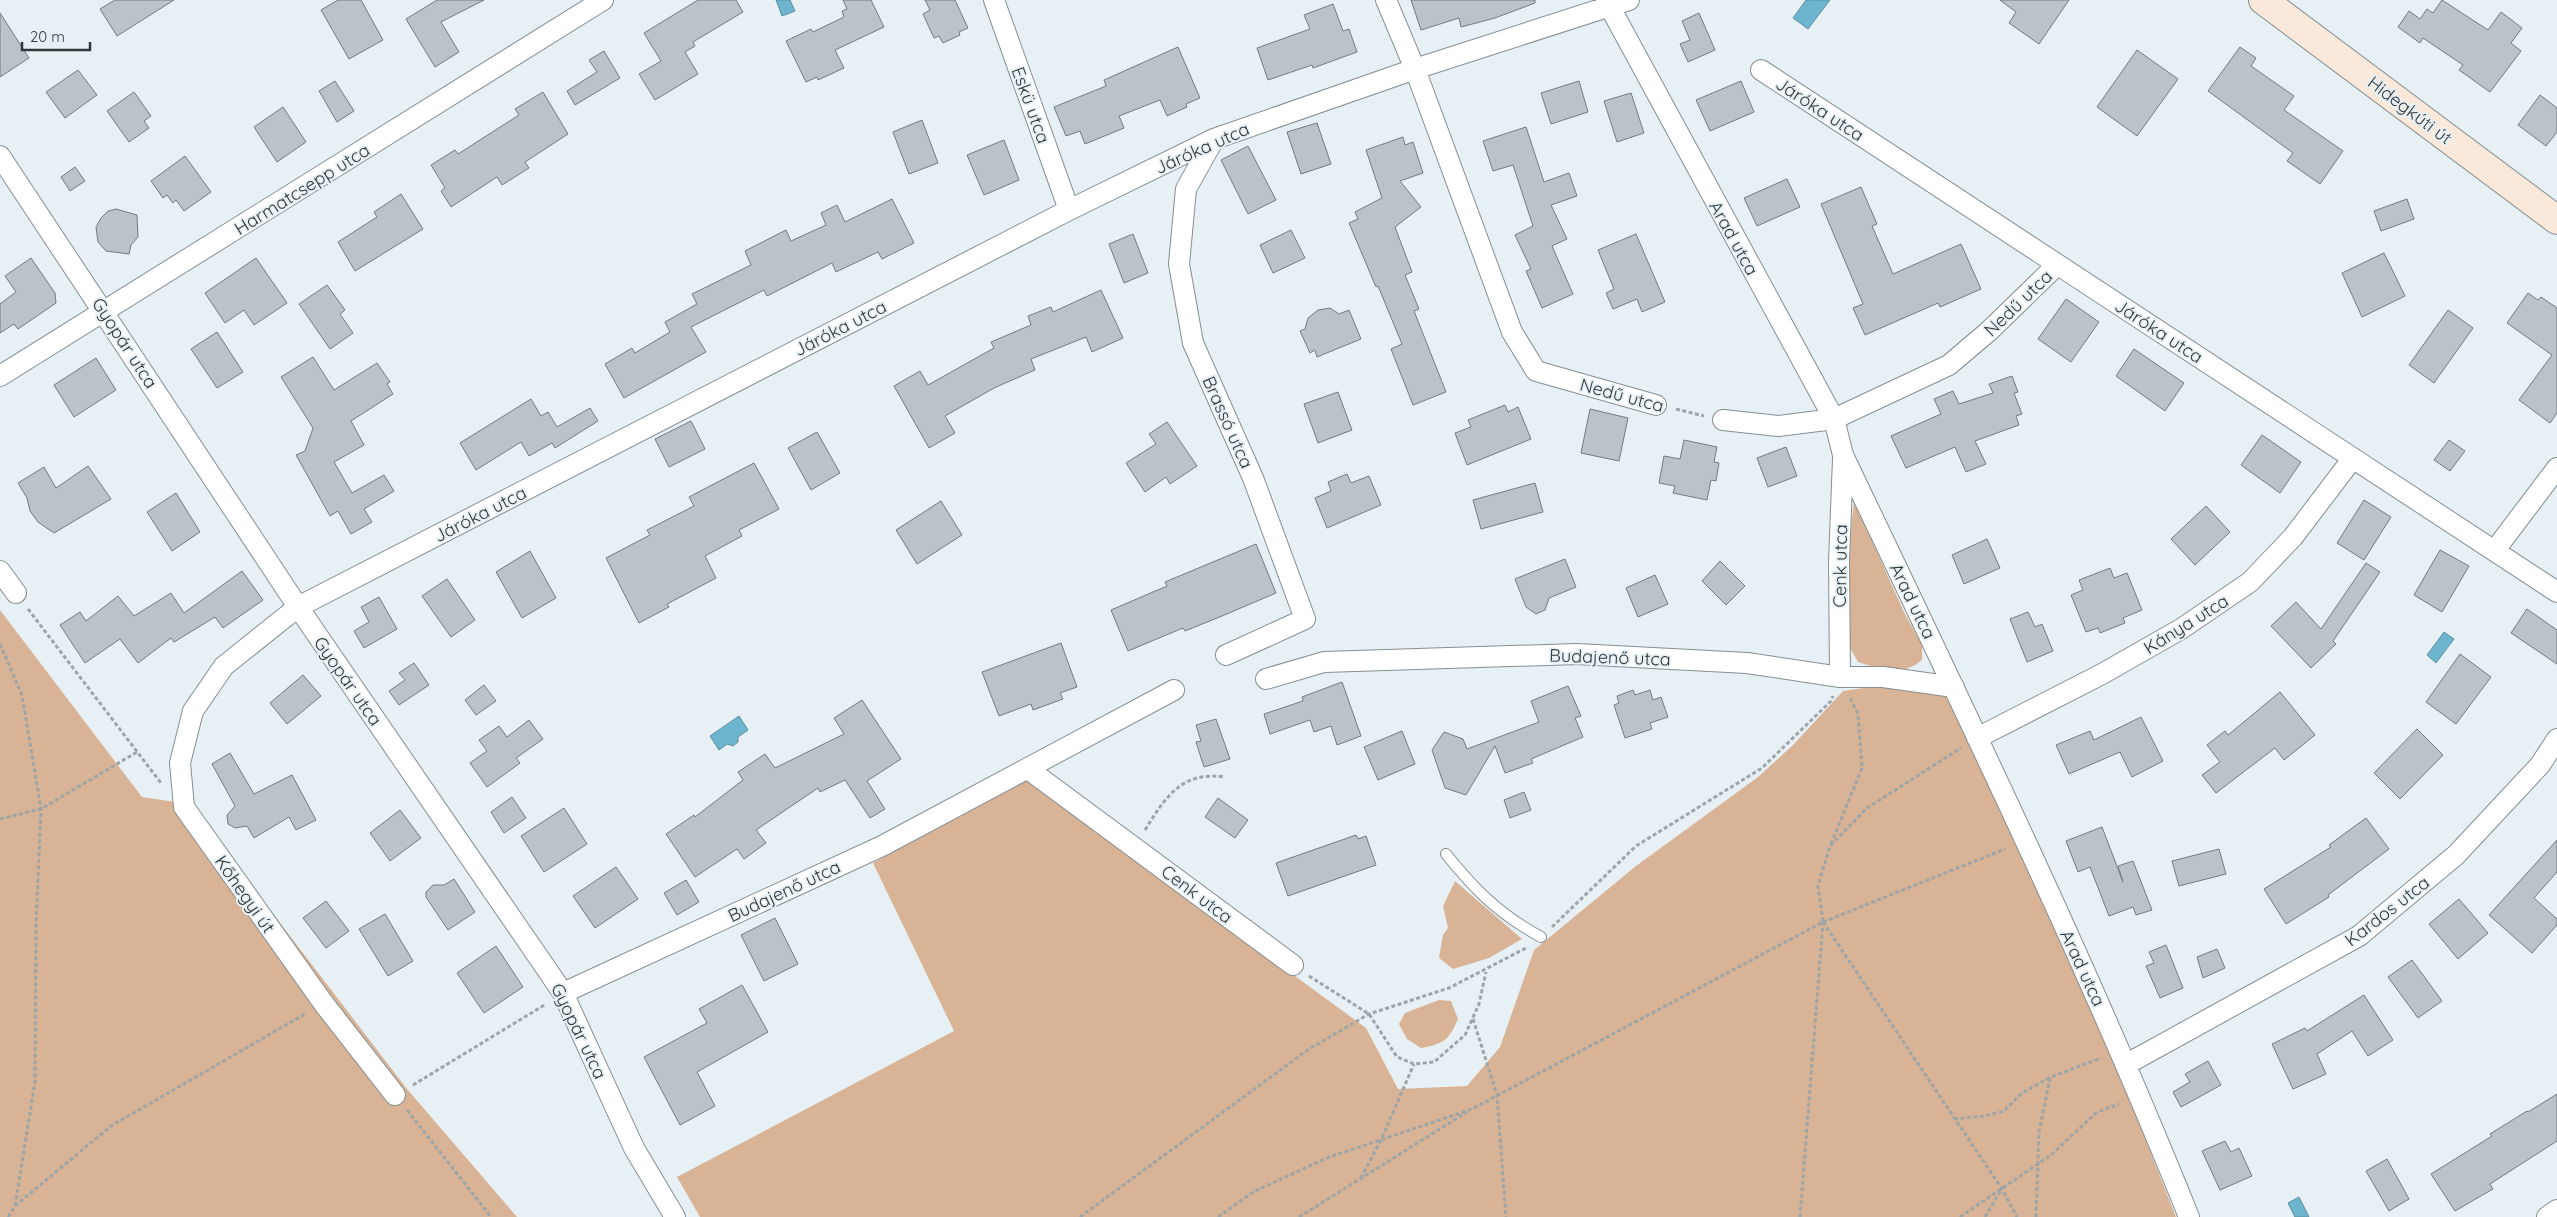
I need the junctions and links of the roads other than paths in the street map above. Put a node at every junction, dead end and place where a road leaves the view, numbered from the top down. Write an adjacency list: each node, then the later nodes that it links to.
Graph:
1 (603, 0): 14 (street, Harmatcsepp utca)
2 (994, 0): 11 (street, Eskü utca)
3 (1386, 0): 7 (street, Nedű utca)
4 (1629, 0): 6 (street, Járóka utca)
5 (2263, 0): 12 (main road, Hidegkúti út)
6 (1608, 4): 7 (street, Járóka utca); 17 (street, Arad utca)
7 (1415, 69): 9 (street, Járóka utca); 16 (street, Nedű utca)
8 (1761, 70): 13 (street, Járóka utca)
9 (1214, 139): 11 (street, Járóka utca); 27 (street, Brassó utca)
10 (0, 156): 14 (street, Gyopár utca)
11 (1069, 210): 26 (street, Járóka utca)
12 (2557, 220)
13 (2057, 265): 17 (street, Nedű utca); 20 (street, Járóka utca)
14 (105, 312): 15 (street, Harmatcsepp utca); 26 (street, Gyopár utca)
15 (0, 376)
16 (1656, 405)
17 (1834, 419): 18 (street, Nedű utca); 19 (street, Arad utca)
18 (1724, 420)
19 (1844, 455): 28 (street, Cenk utca); 30 (street, Arad utca)
20 (2353, 458): 22 (street, Járóka utca); 32 (street, Kánya utca)
21 (2557, 468): 22 (street)
22 (2495, 550): 24 (street, Járóka utca)
23 (0, 570): 25 (street)
24 (2557, 592)
25 (16, 593)
26 (298, 607): 35 (street, Járóka utca); 39 (street, Gyopár utca)
27 (1226, 655)
28 (1840, 677): 29 (street, Budajenő utca); 30 (street, Budajenő utca)
29 (1266, 679)
30 (1954, 687): 32 (street, Arad utca)
31 (1174, 690): 34 (street, Budajenő utca)
32 (1977, 738): 40 (street, Arad utca)
33 (2557, 740): 40 (street, Kardos utca)
34 (1028, 769): 38 (street, Cenk utca); 39 (street, Budajenő utca)
35 (184, 807): 41 (street, Kőhegyi út)
36 (1446, 854): 37 (lane)
37 (1542, 937)
38 (1294, 965)
39 (563, 993): 43 (street, Gyopár utca)
40 (2124, 1058): 44 (street, Arad utca)
41 (395, 1095)
42 (2557, 1210): 45 (street)
43 (674, 1217)
44 (2189, 1217)
45 (2547, 1217)

